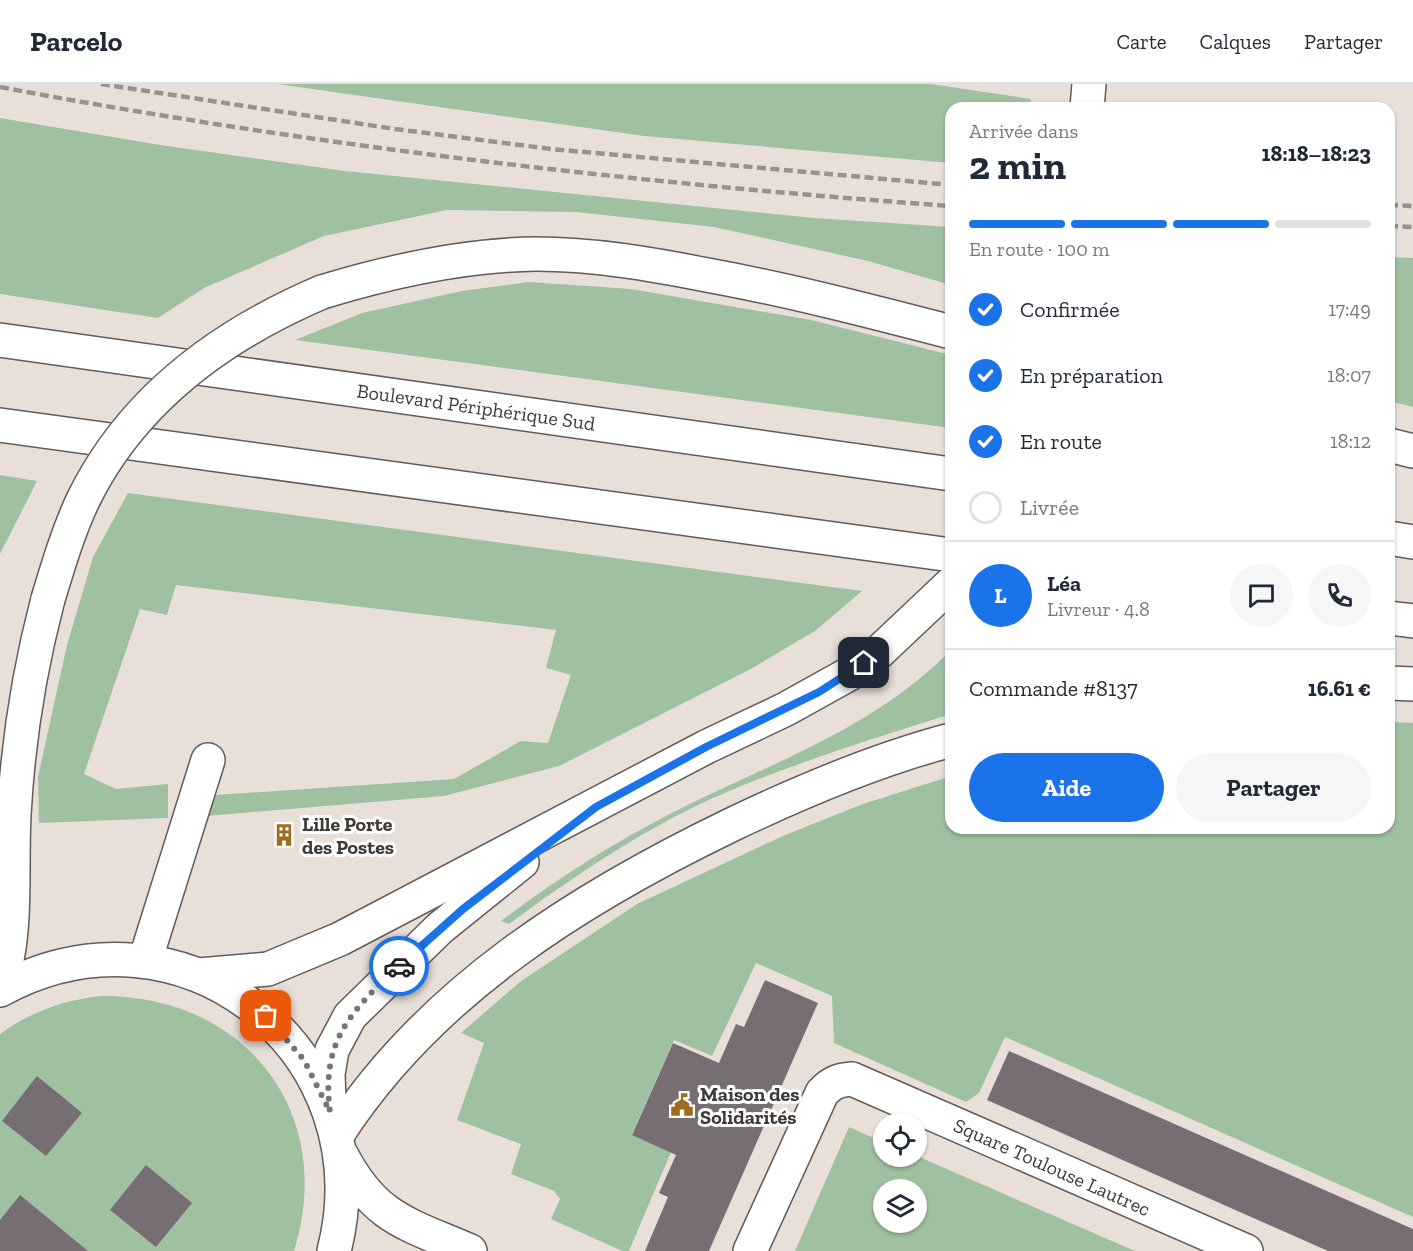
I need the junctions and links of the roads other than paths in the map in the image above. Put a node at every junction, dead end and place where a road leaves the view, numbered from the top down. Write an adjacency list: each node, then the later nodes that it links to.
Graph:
1 (945, 330): 20 (main road, bridge)
2 (0, 340): 6 (main road, Boulevard Périphérique Sud)
3 (0, 424): 9 (main road)
4 (1395, 446): 5 (main road)
5 (1413, 451)
6 (945, 473)
7 (1395, 539): 8 (main road)
8 (1413, 542)
9 (945, 554)
10 (945, 590): 17 (main road)
11 (1395, 619): 12 (main road)
12 (1413, 621)
13 (1395, 683): 14 (main road)
14 (1413, 684)
15 (945, 742): 21 (main road)
16 (208, 760): 18 (main road)
17 (596, 807): 19 (main road); 21 (main road)
18 (145, 961): 19 (main road); 20 (main road)
19 (199, 975): 21 (main road)
20 (0, 989)
21 (336, 1133): 22 (main road); 23 (main road)
22 (333, 1251)
23 (470, 1251)
24 (750, 1251): 25 (main road, Square Toulouse Lautrec)
25 (1246, 1251)

